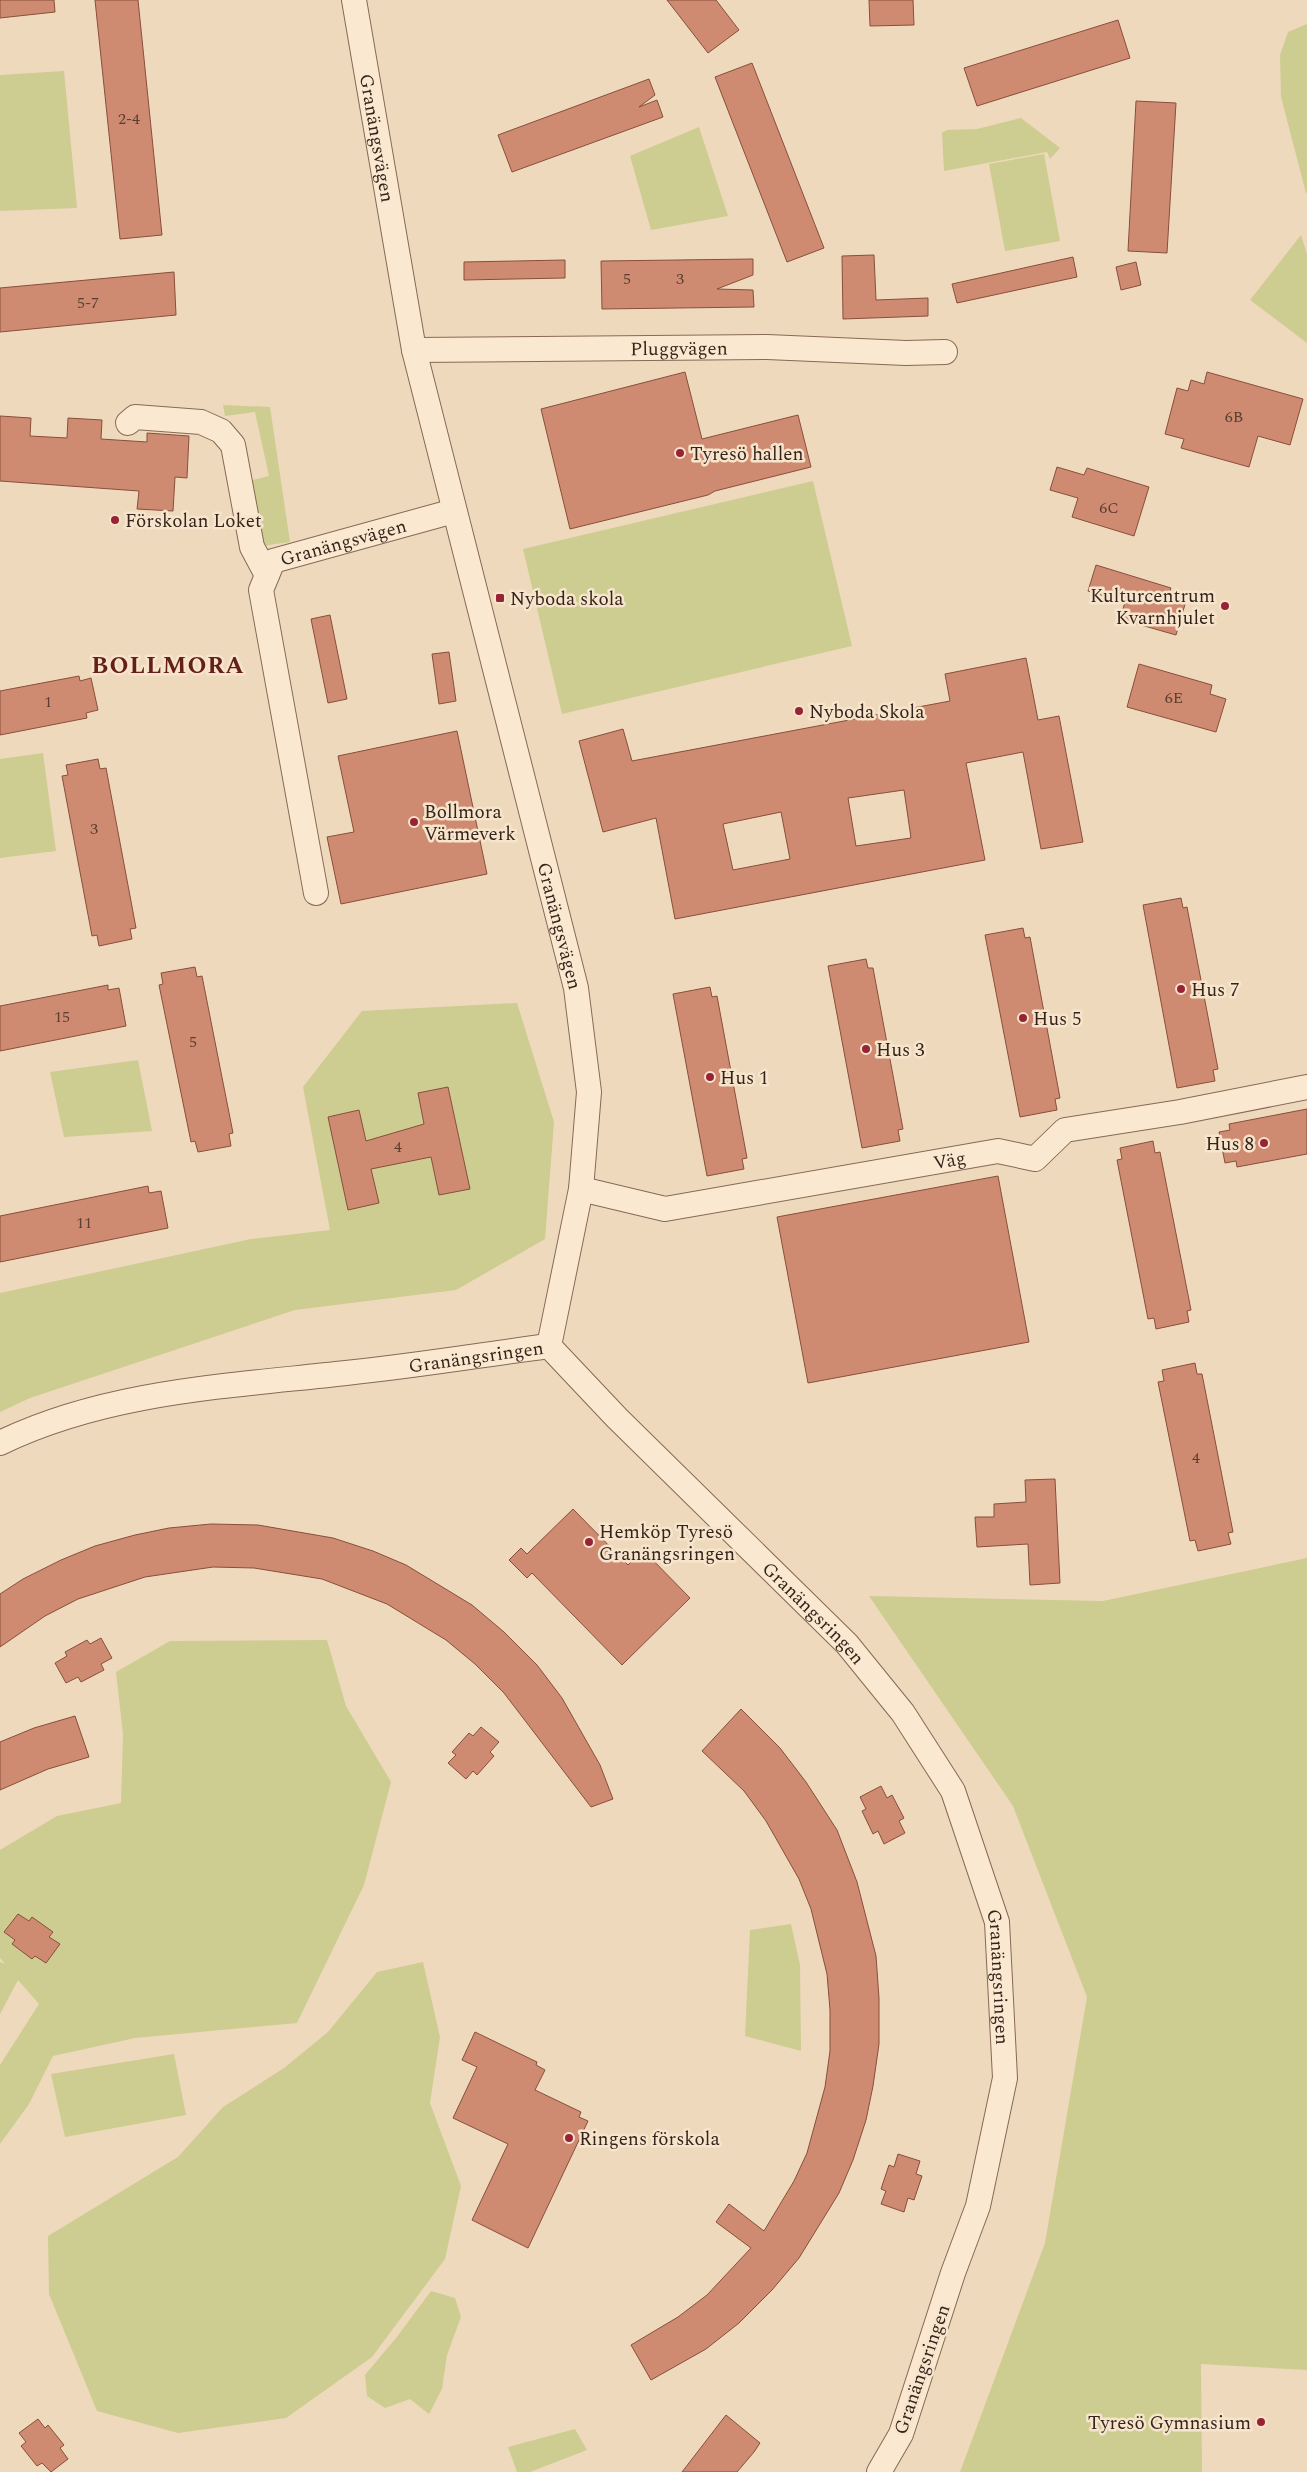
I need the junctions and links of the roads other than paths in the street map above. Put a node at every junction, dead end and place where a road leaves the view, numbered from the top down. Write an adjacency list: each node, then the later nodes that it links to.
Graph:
1 (354, 0): 2 (street, Granängsvägen)
2 (414, 350): 3 (street, Pluggvägen); 5 (street, Granängsvägen)
3 (945, 352)
4 (128, 423): 6 (street)
5 (454, 511): 6 (street, Granängsvägen); 9 (street, Granängsvägen)
6 (267, 575): 7 (street, Granängsvägen)
7 (316, 893)
8 (1307, 1087): 9 (street, Väg)
9 (581, 1189): 10 (street, Granängsvägen)
10 (549, 1346): 11 (street, Granängsringen); 12 (street, Granängsringen)
11 (0, 1444)
12 (879, 2472)

